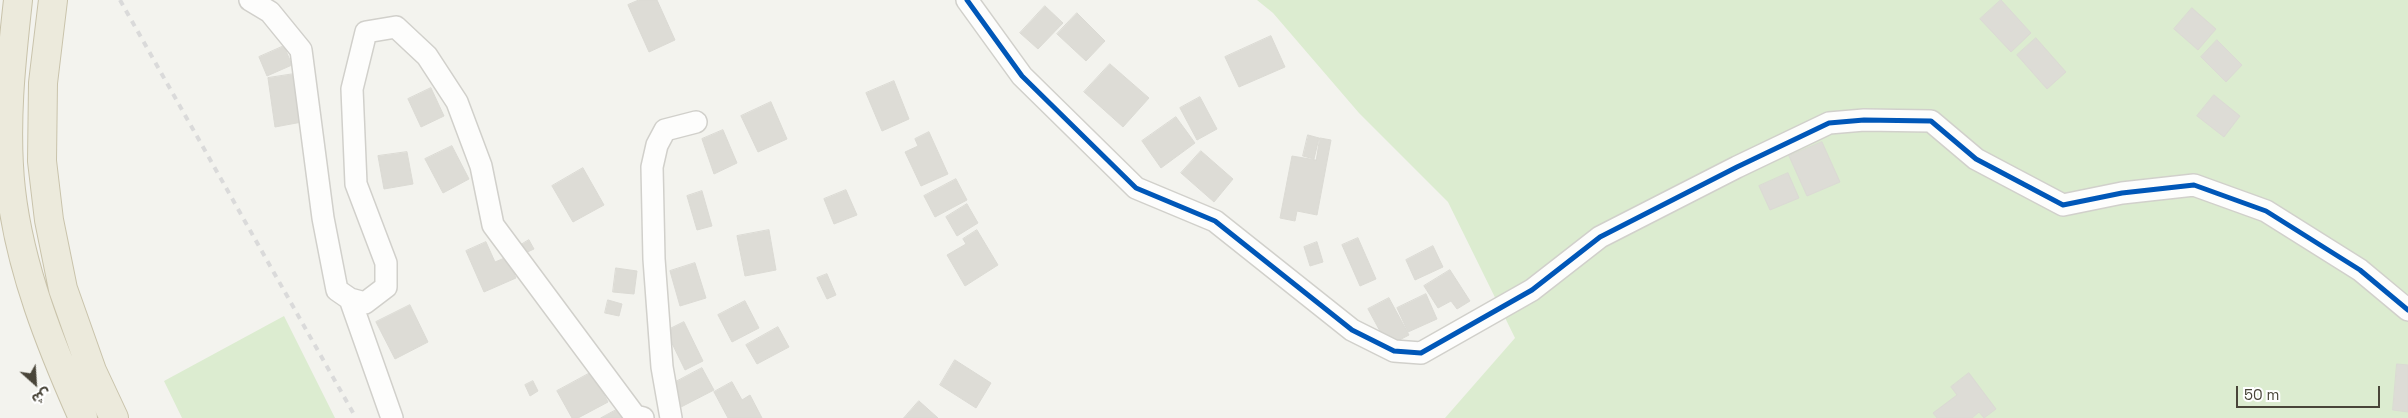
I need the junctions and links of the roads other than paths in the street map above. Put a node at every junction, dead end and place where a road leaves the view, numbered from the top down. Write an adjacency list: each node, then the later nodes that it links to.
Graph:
1 (18, 0): 5 (highway)
2 (53, 0): 10 (highway)
3 (250, 0): 7 (street)
4 (967, 0): 8 (street)
5 (7, 31): 9 (highway)
6 (696, 122): 13 (street)
7 (350, 299): 11 (street); 12 (street)
8 (2408, 310)
9 (83, 418)
10 (114, 418)
11 (392, 418)
12 (643, 418)
13 (671, 418)

